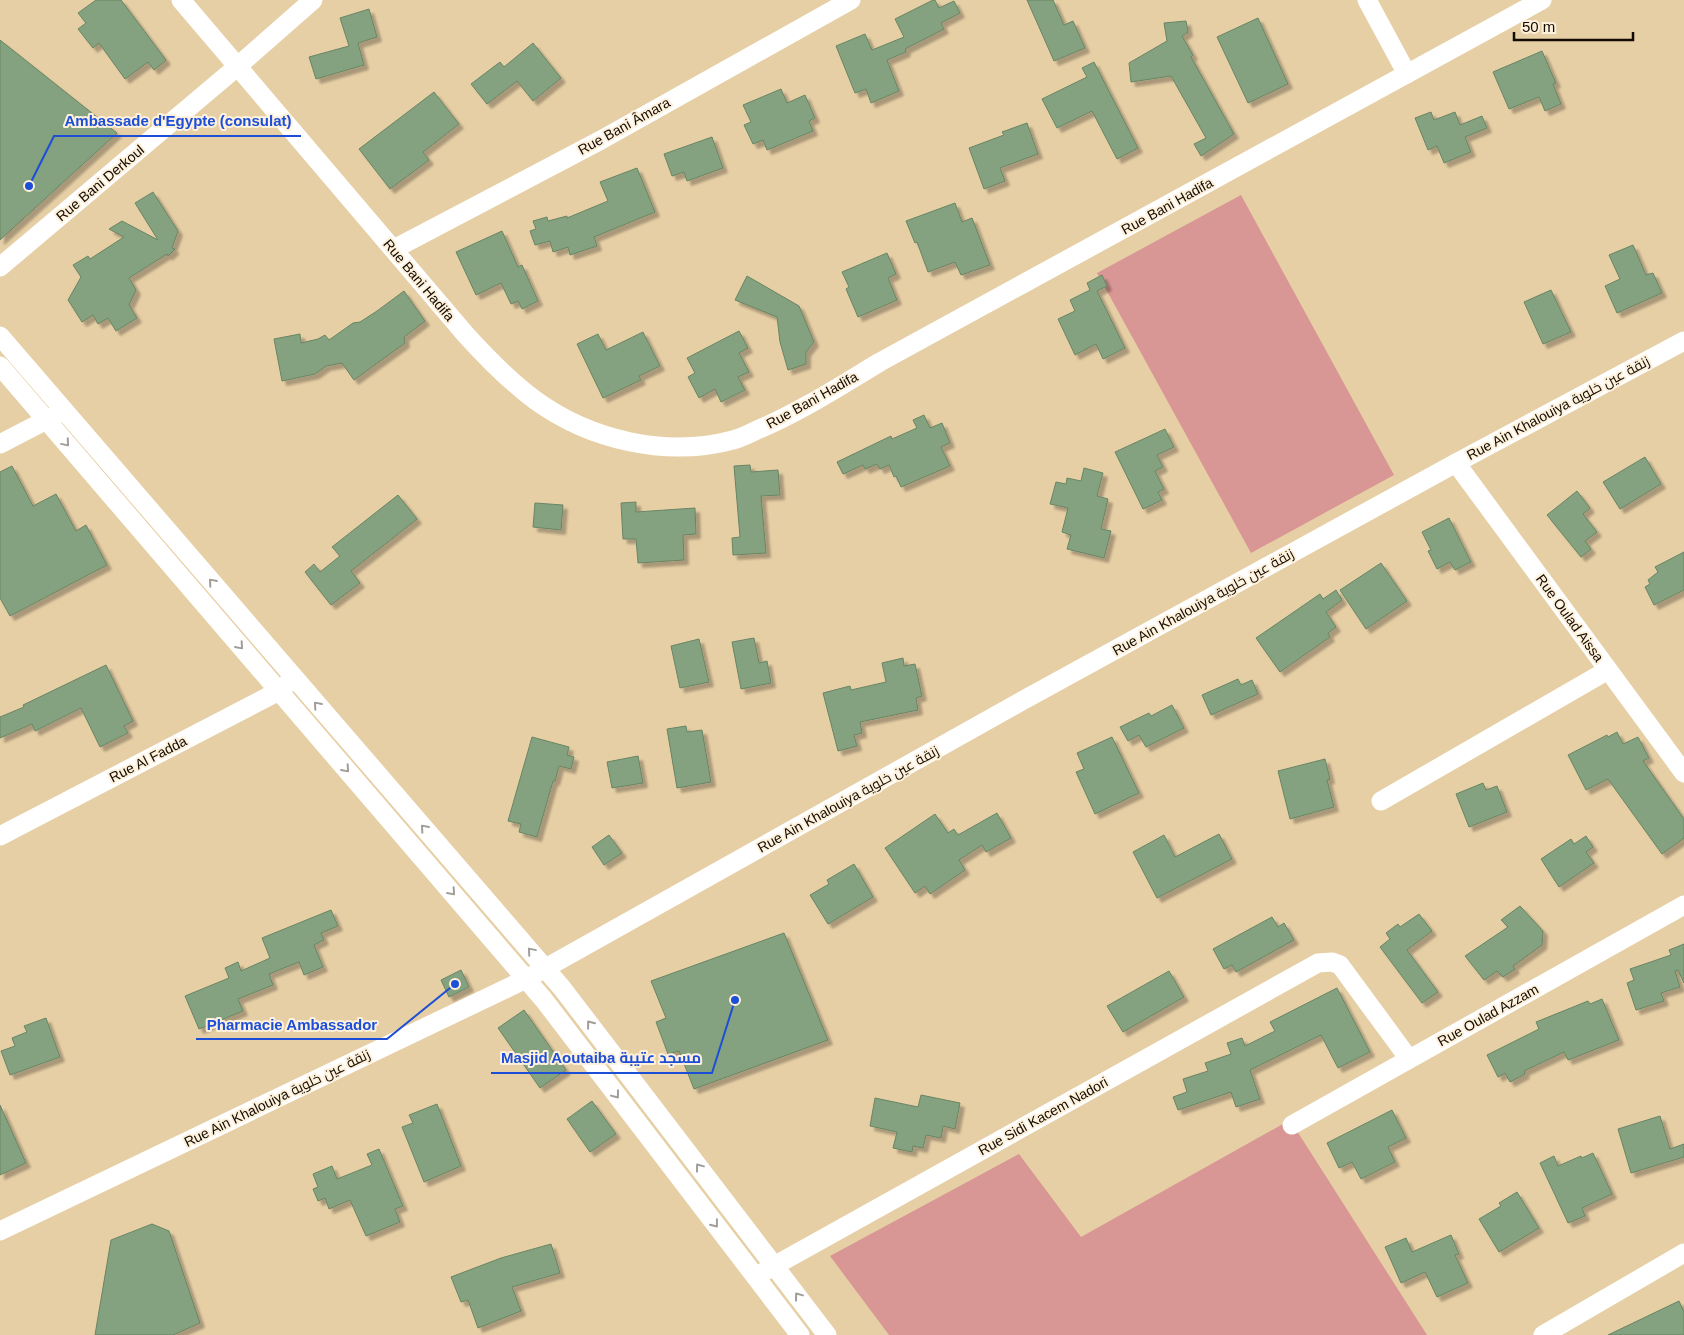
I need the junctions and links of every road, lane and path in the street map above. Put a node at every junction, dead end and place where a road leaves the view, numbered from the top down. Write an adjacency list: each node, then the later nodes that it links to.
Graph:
1 (181, 0): 6 (street, Rue Bani Hadifa)
2 (313, 0): 6 (street, Rue Bani Derkoul)
3 (851, 0): 8 (street, Rue Bani Âmara)
4 (1367, 0): 7 (street)
5 (1542, 0): 7 (street, Rue Bani Hadifa)
6 (238, 66): 8 (street, Rue Bani Hadifa); 9 (street, Rue Bani Derkoul)
7 (1407, 74): 8 (street, Rue Bani Hadifa)
8 (394, 249)
9 (0, 267)
10 (0, 336): 13 (street)
11 (1681, 346): 16 (street, Rue Ain Khalouiya زنقة عين خلوية)
12 (0, 366): 14 (street)
13 (64, 411): 14 (street); 18 (street, one-way to 13)
14 (46, 420): 15 (street); 19 (street, one-way to 19)
15 (0, 444)
16 (1456, 463): 17 (street, Rue Oulad Aissa); 24 (street, Rue Ain Khalouiya زنقة عين خلوية)
17 (1608, 670): 20 (street, Rue Oulad Aissa); 21 (street)
18 (294, 678): 19 (street, Rue Al Fadda); 24 (street, one-way to 18)
19 (278, 691): 22 (street, Rue Al Fadda); 25 (street, one-way to 25)
20 (1684, 773)
21 (1381, 800)
22 (0, 836)
23 (1684, 905): 26 (street, Rue Oulad Azzam)
24 (545, 968): 25 (street, Rue Ain Khalouiya زنقة عين خلوية); 30 (street, one-way to 24)
25 (526, 979): 28 (street, Rue Ain Khalouiya زنقة عين خلوية); 31 (street, one-way to 31)
26 (1409, 1058): 27 (street, Rue Oulad Azzam); 30 (street, Rue Sidi Kacem Nadori)
27 (1292, 1125)
28 (0, 1231)
29 (1684, 1254): 34 (street)
30 (774, 1265): 31 (street, Rue Sidi Kacem Nadori); 33 (street, one-way to 30)
31 (756, 1277): 32 (street)
32 (800, 1335)
33 (827, 1335)
34 (1543, 1335)

